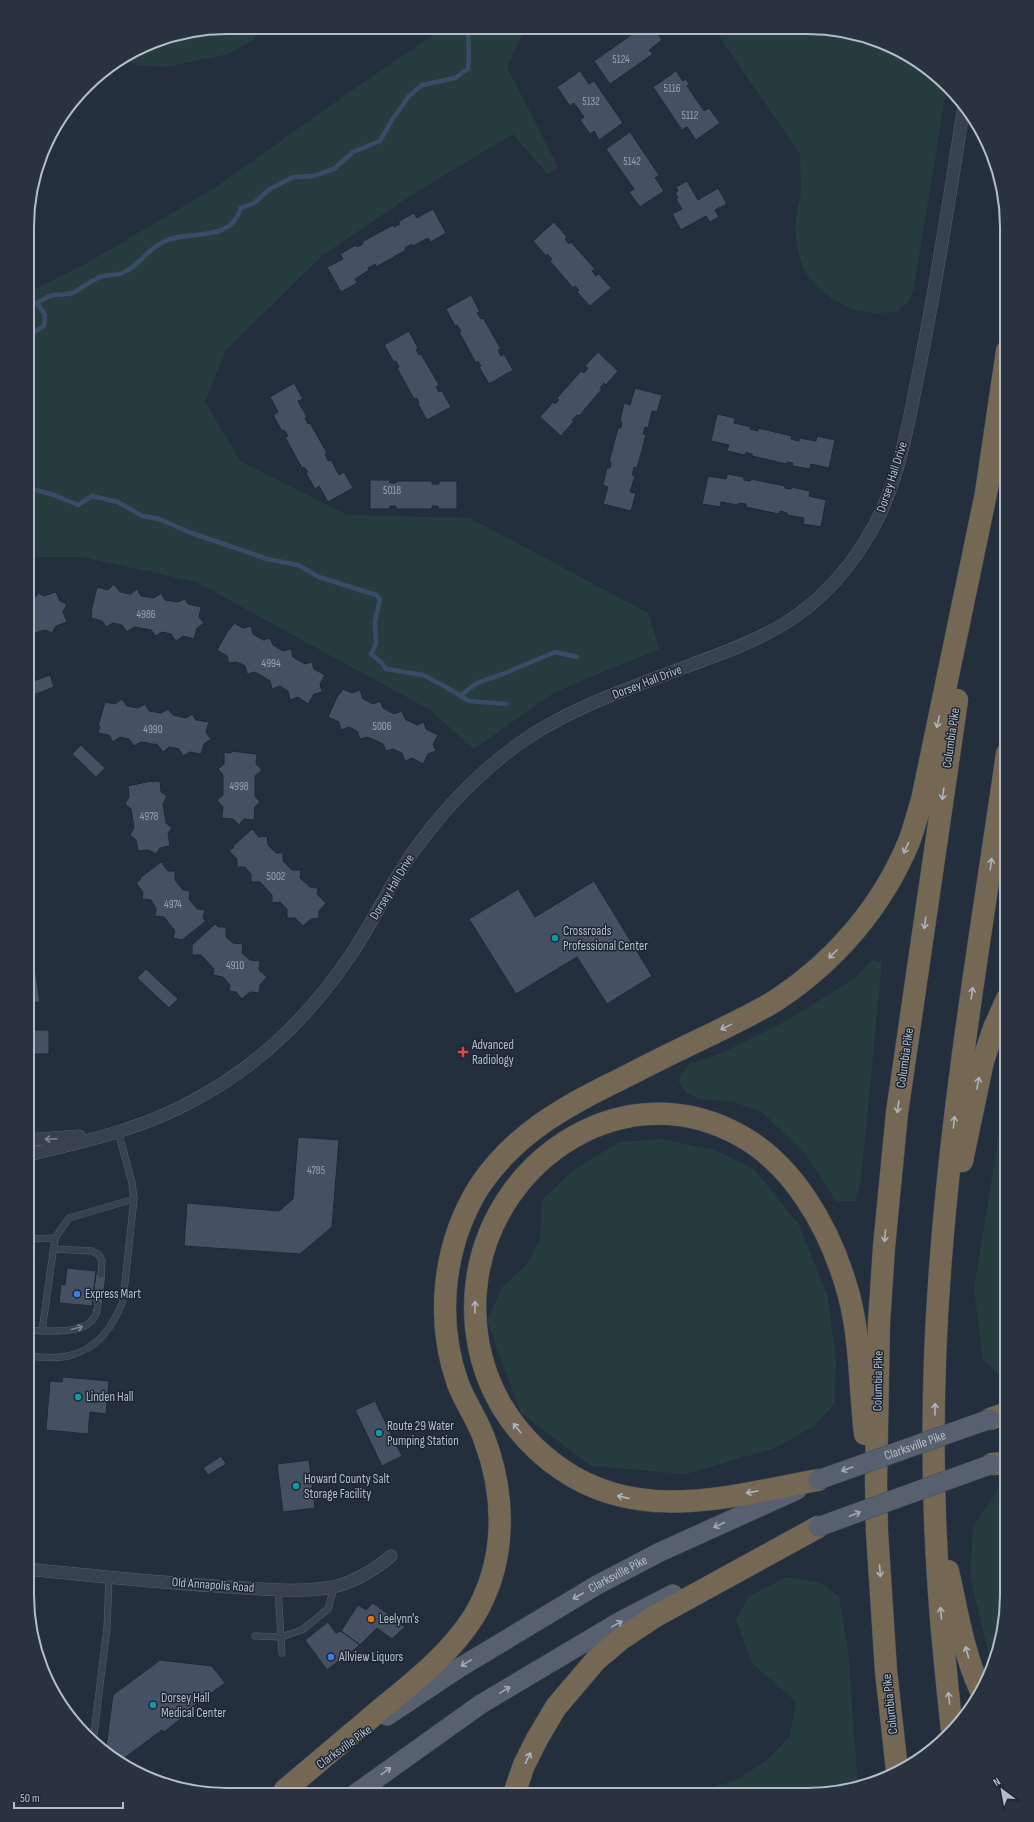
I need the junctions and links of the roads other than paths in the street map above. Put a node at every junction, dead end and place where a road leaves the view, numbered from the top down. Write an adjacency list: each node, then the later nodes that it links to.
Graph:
1 (963, 114): 6 (street, Dorsey Hall Drive)
2 (1000, 400): 3 (highway, Columbia Pike)
3 (989, 478): 24 (highway, Columbia Pike, one-way to 24); 39 (highway, one-way to 39)
4 (1000, 802): 13 (highway, one-way to 4)
5 (1000, 1015): 13 (highway, one-way to 5)
6 (118, 1131): 7 (street, Dorsey Hall Drive, one-way to 7); 8 (street, Dorsey Hall Drive); 9 (lane)
7 (34, 1140)
8 (34, 1153)
9 (134, 1199): 10 (lane); 18 (lane)
10 (55, 1238): 11 (lane); 12 (lane)
11 (34, 1239)
12 (54, 1249): 14 (lane); 17 (lane)
13 (941, 1258): 22 (highway, one-way to 13)
14 (101, 1275)
15 (98, 1304): 17 (lane, one-way to 15)
16 (34, 1330): 17 (lane)
17 (42, 1331)
18 (34, 1356)
19 (998, 1416): 21 (main road, Clarksville Pike, one-way to 21, bridge)
20 (999, 1464): 23 (main road, one-way to 20, bridge)
21 (818, 1480): 24 (highway, one-way to 24); 40 (main road, Clarksville Pike, one-way to 40)
22 (936, 1517): 34 (highway, one-way to 22); 35 (highway, one-way to 22)
23 (818, 1527): 41 (main road, one-way to 23); 42 (highway, one-way to 23)
24 (877, 1532): 33 (highway, Columbia Pike, one-way to 33)
25 (391, 1556): 28 (street, Old Annapolis Road)
26 (34, 1570): 27 (street, Old Annapolis Road)
27 (109, 1578): 29 (street, Old Annapolis Road); 36 (lane)
28 (334, 1586): 29 (street, Old Annapolis Road); 31 (lane)
29 (278, 1590): 31 (lane)
30 (255, 1636): 31 (lane)
31 (281, 1638): 32 (lane)
32 (282, 1653)
33 (886, 1671): 37 (highway, Columbia Pike); 38 (highway)
34 (978, 1684)
35 (951, 1723)
36 (94, 1734)
37 (897, 1766)
38 (884, 1772)
39 (288, 1788)
40 (288, 1788)
41 (363, 1788)
42 (516, 1788)

